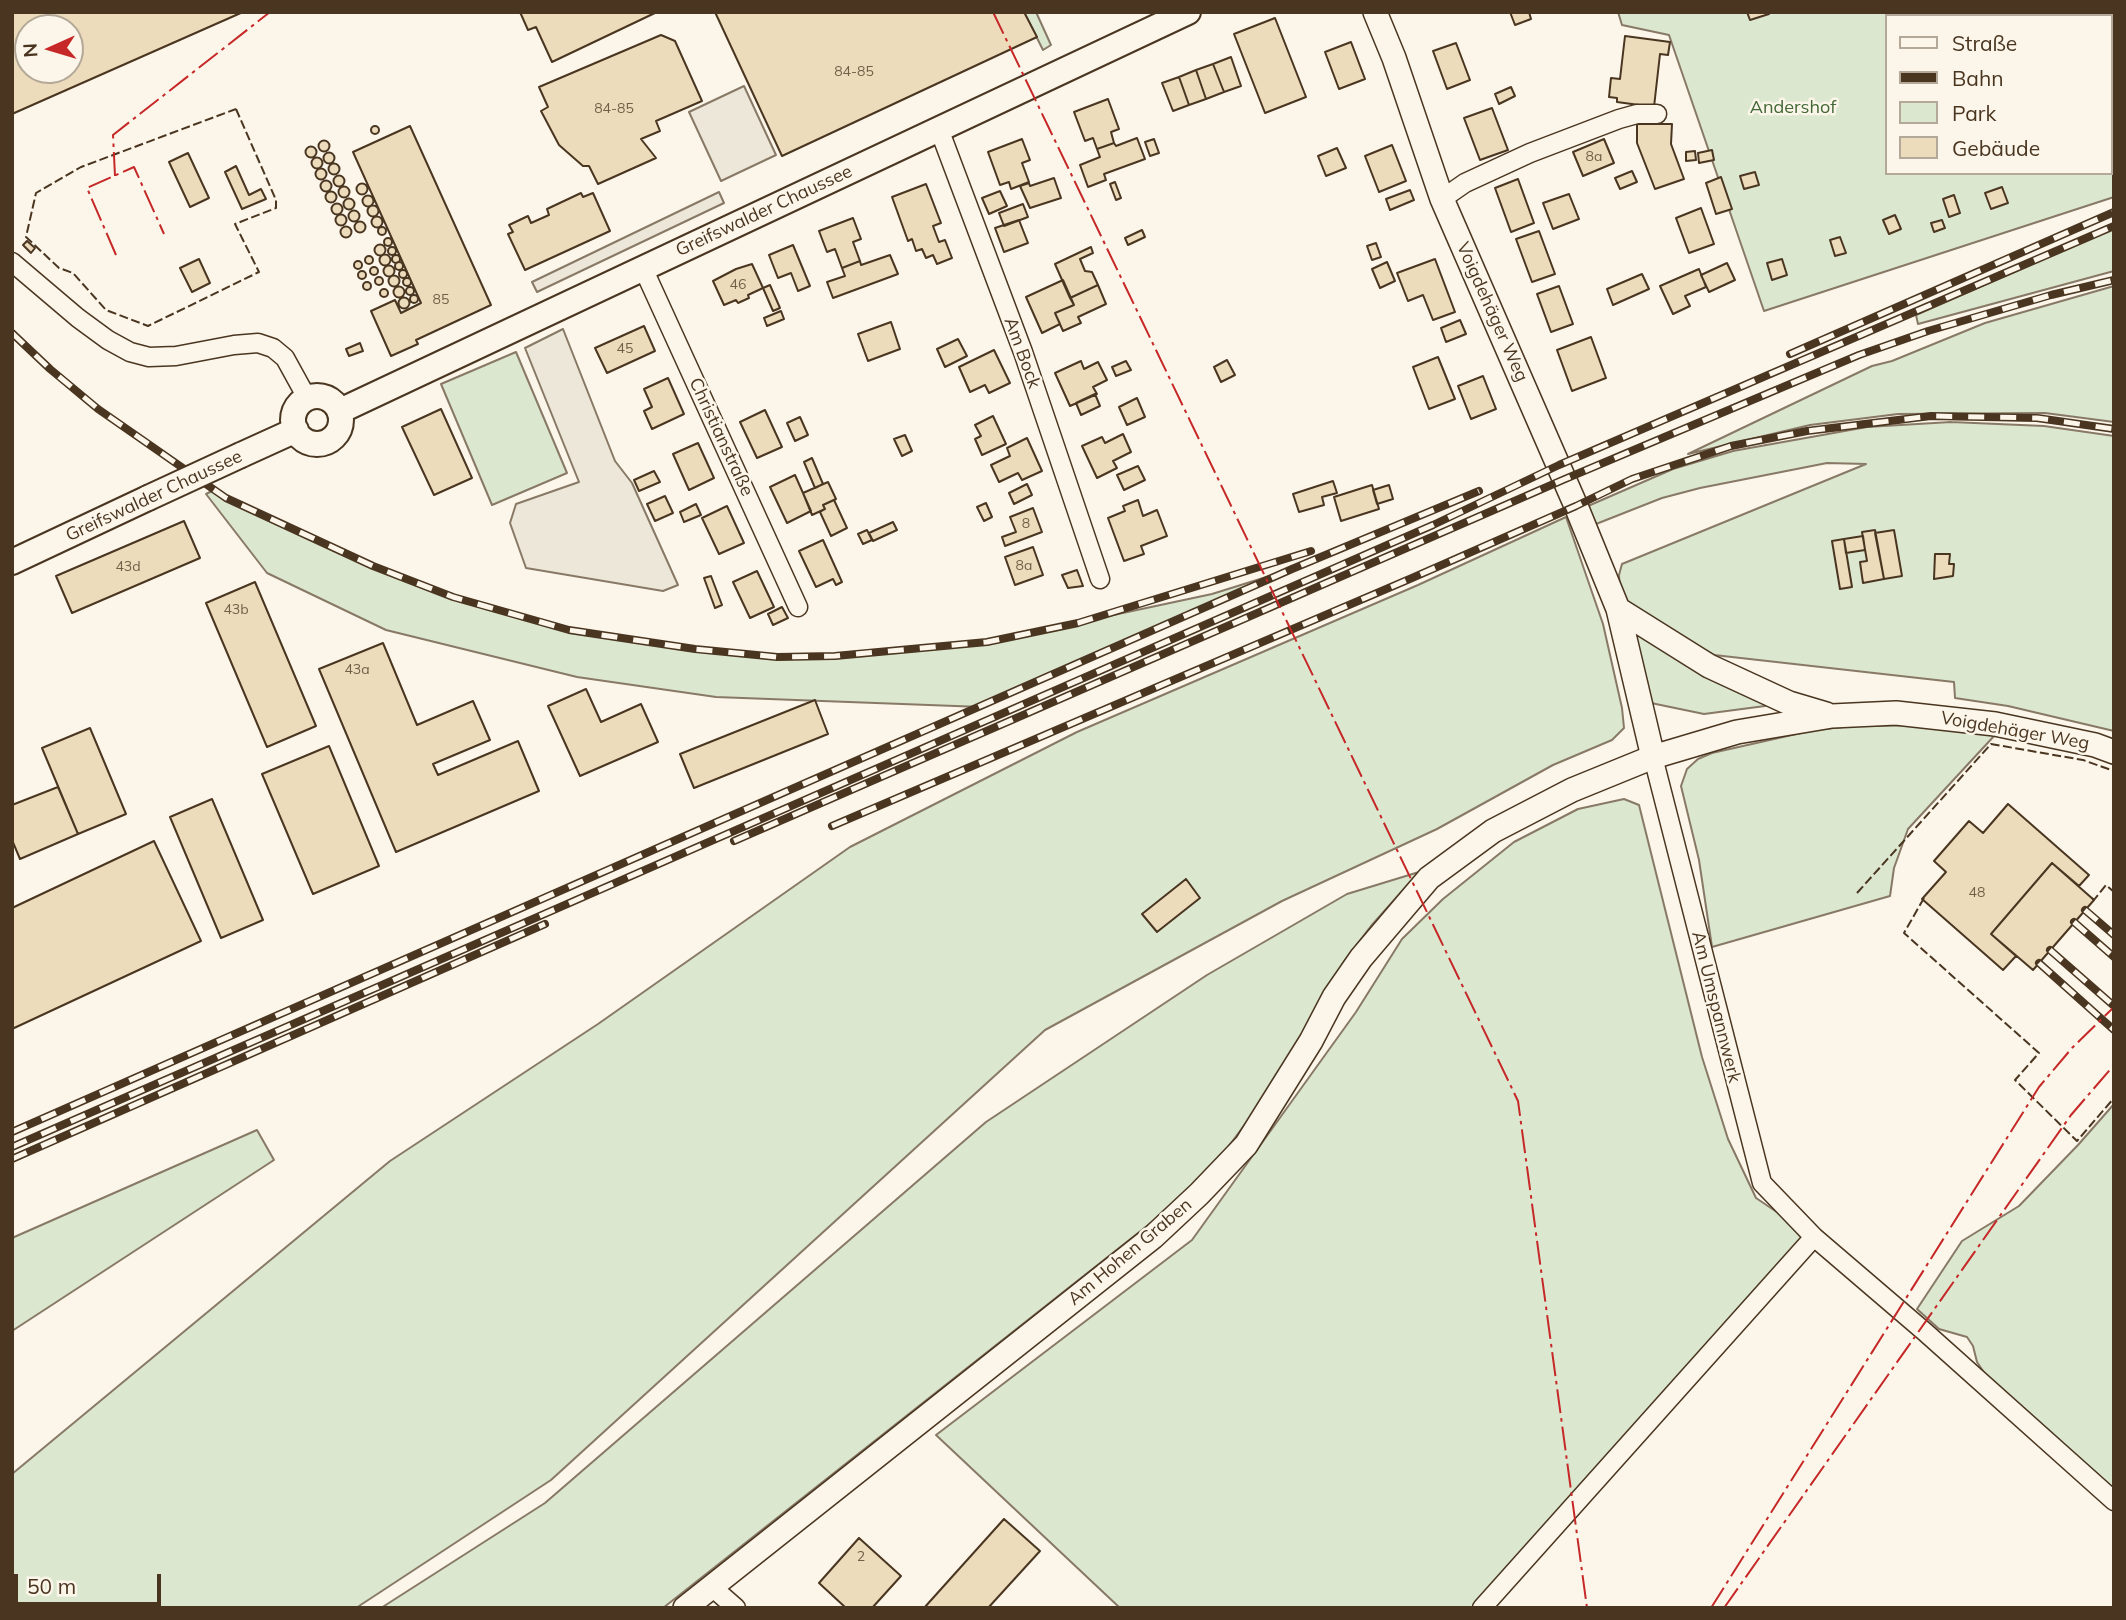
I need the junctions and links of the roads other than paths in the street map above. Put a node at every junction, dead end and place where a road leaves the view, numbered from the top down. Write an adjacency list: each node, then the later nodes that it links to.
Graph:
1 (1188, 12): 4 (main road, Greifswalder Chaussee)
2 (1376, 12): 5 (street, Voigdehäger Weg)
3 (1657, 114): 5 (street)
4 (939, 129): 7 (main road, Greifswalder Chaussee); 12 (street, Am Bock)
5 (1442, 199): 14 (street, Voigdehäger Weg)
6 (12, 262): 8 (street)
7 (643, 268): 9 (main road, Greifswalder Chaussee); 13 (street, Christianstraße)
8 (307, 398): 9 (main road); 10 (main road)
9 (340, 411): 10 (main road)
10 (296, 430): 11 (main road, Greifswalder Chaussee, bridge)
11 (12, 562)
12 (1100, 579)
13 (798, 607)
14 (1618, 609): 15 (street, Voigdehäger Weg); 17 (street, Voigdehäger Weg)
15 (1832, 716): 16 (street, Voigdehäger Weg); 17 (street, Voigdehäger Weg)
16 (2114, 752)
17 (1653, 757): 18 (street, Am Umspannwerk); 20 (street, Am Hohen Graben)
18 (1814, 1237): 19 (street, Am Umspannwerk); 23 (street)
19 (2114, 1501)
20 (712, 1587): 21 (street, Am Hohen Graben); 22 (street)
21 (685, 1608)
22 (736, 1608)
23 (1482, 1608)

